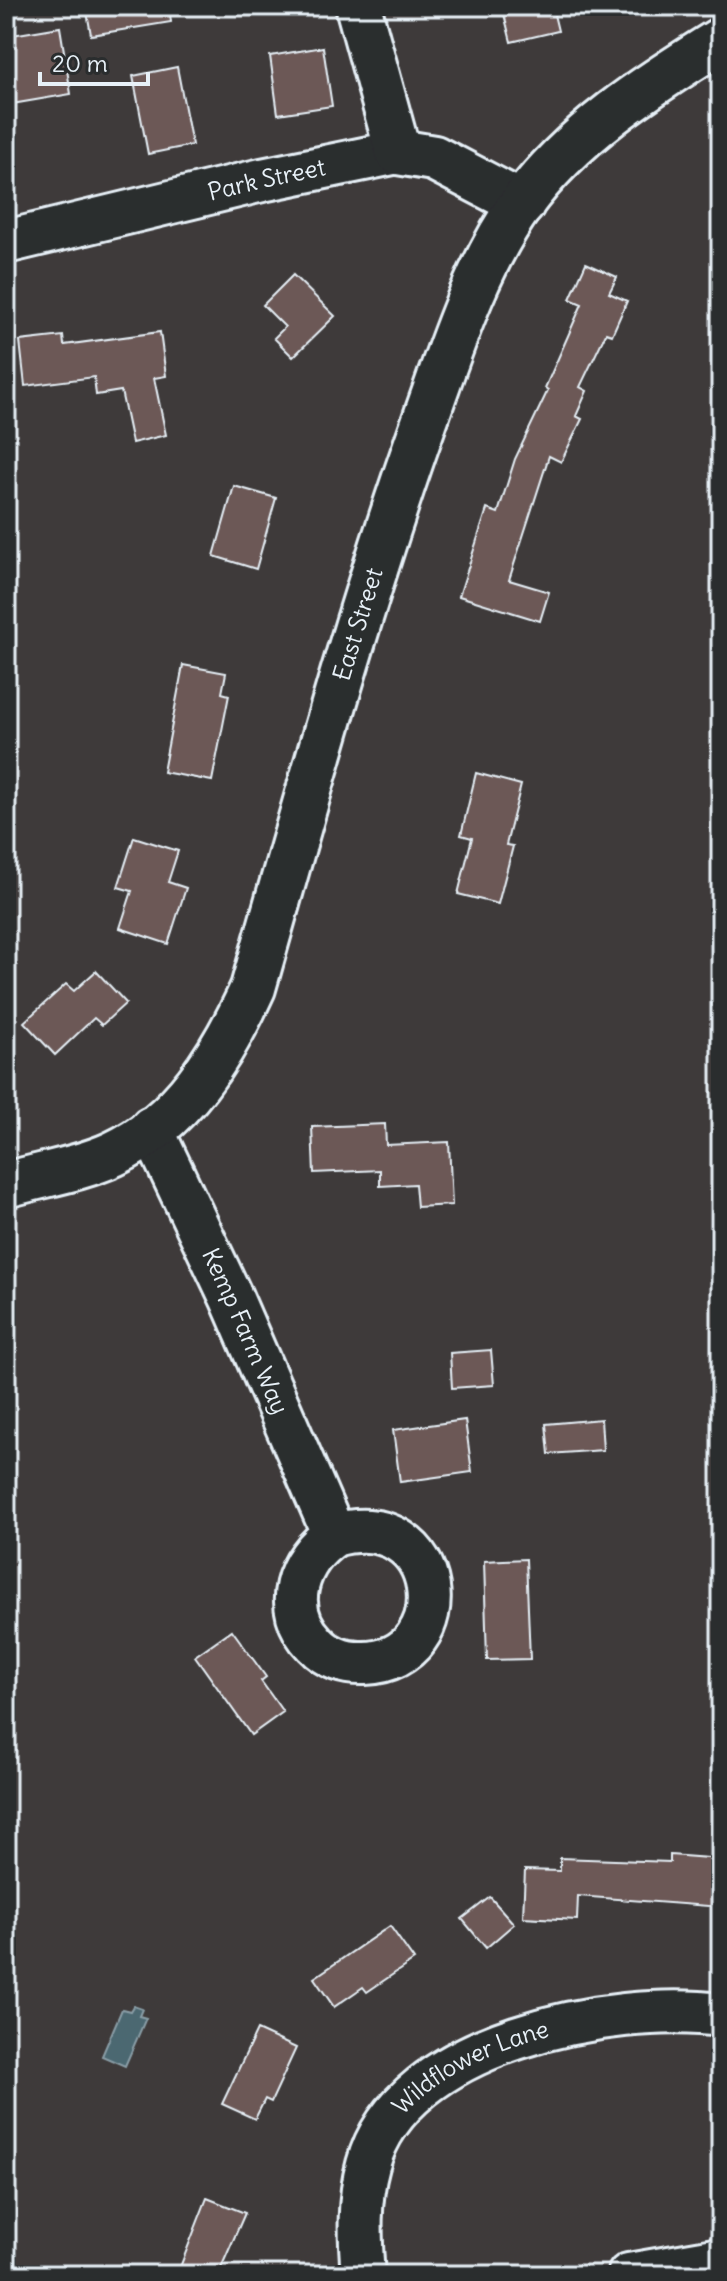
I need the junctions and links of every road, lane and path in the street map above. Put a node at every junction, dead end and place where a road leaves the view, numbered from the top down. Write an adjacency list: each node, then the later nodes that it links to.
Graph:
1 (358, 6): 3 (main road)
2 (721, 40): 4 (main road, East Street)
3 (398, 152): 4 (main road, Park Street); 5 (street, Park Street)
4 (522, 204): 6 (main road, East Street)
5 (6, 242)
6 (151, 1128): 7 (main road, East Street); 8 (street, Kemp Farm Way)
7 (6, 1185)
8 (334, 1535)
9 (721, 2015): 11 (street, Wildflower Lane)
10 (721, 2259): 12 (street)
11 (363, 2275)
12 (629, 2275)

